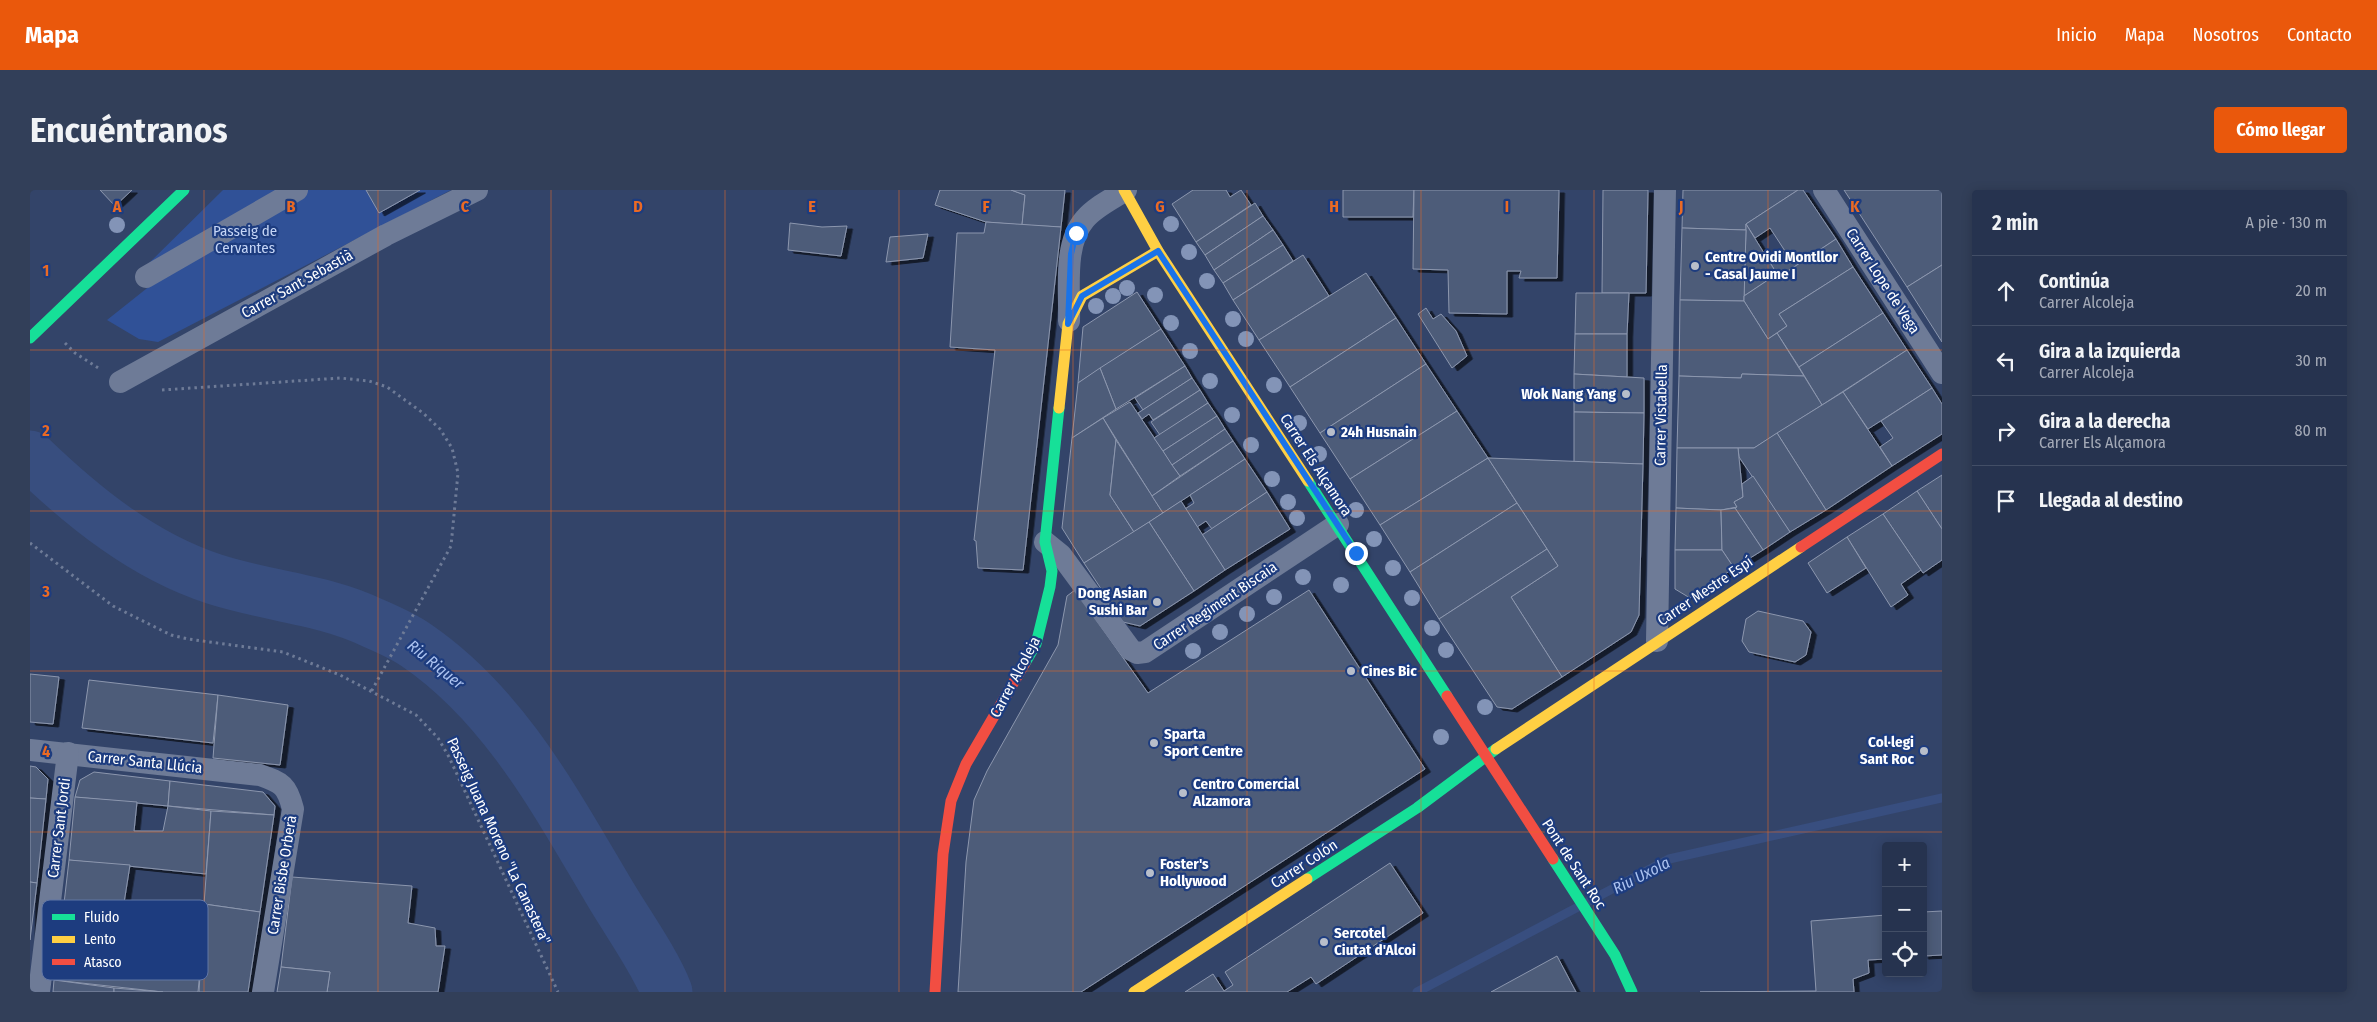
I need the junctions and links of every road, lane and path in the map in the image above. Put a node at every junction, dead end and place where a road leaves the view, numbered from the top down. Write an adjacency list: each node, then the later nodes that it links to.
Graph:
1 (184, 190): 10 (street)
2 (297, 190): 8 (street)
3 (477, 190): 13 (street, Carrer Sant Sebastià)
4 (1125, 190): 7 (street, Carrer Els Alçamora); 9 (street, Carrer Alcoleja)
5 (1665, 190): 18 (street, Carrer Vistabella)
6 (1824, 190): 12 (street, Carrer Lope de Vega)
7 (1158, 251): 9 (street, Carrer Alcoleja); 15 (street, Carrer Els Alçamora)
8 (146, 277)
9 (1068, 324): 16 (street, Carrer Alcoleja)
10 (30, 338)
11 (75, 353): 13 (path)
12 (1942, 373)
13 (120, 382): 19 (path)
14 (1942, 454): 18 (street, Carrer Mestre Espí)
15 (1338, 524): 16 (street, Carrer Regiment Biscaia); 22 (street, Carrer Els Alçamora)
16 (1045, 542): 29 (street, Carrer Alcoleja)
17 (30, 544): 19 (path, Passeig Juana Moreno "La Canastera")
18 (1658, 641): 22 (street, Carrer Mestre Espí)
19 (372, 692): 28 (path, Passeig Juana Moreno "La Canastera")
20 (30, 750): 21 (street, Carrer Santa Llúcia)
21 (68, 753): 23 (street, Carrer Santa Llúcia); 24 (street, Carrer Sant Jordi)
22 (1486, 755): 30 (street, Carrer Colón); 31 (street, Pont de Sant Roc)
23 (260, 774): 27 (street, Carrer Bisbe Orberà)
24 (50, 900)
25 (42, 967): 26 (street, Carrer Sant Jordi)
26 (39, 992)
27 (263, 992)
28 (558, 992)
29 (935, 992)
30 (1134, 992)
31 (1632, 992)

